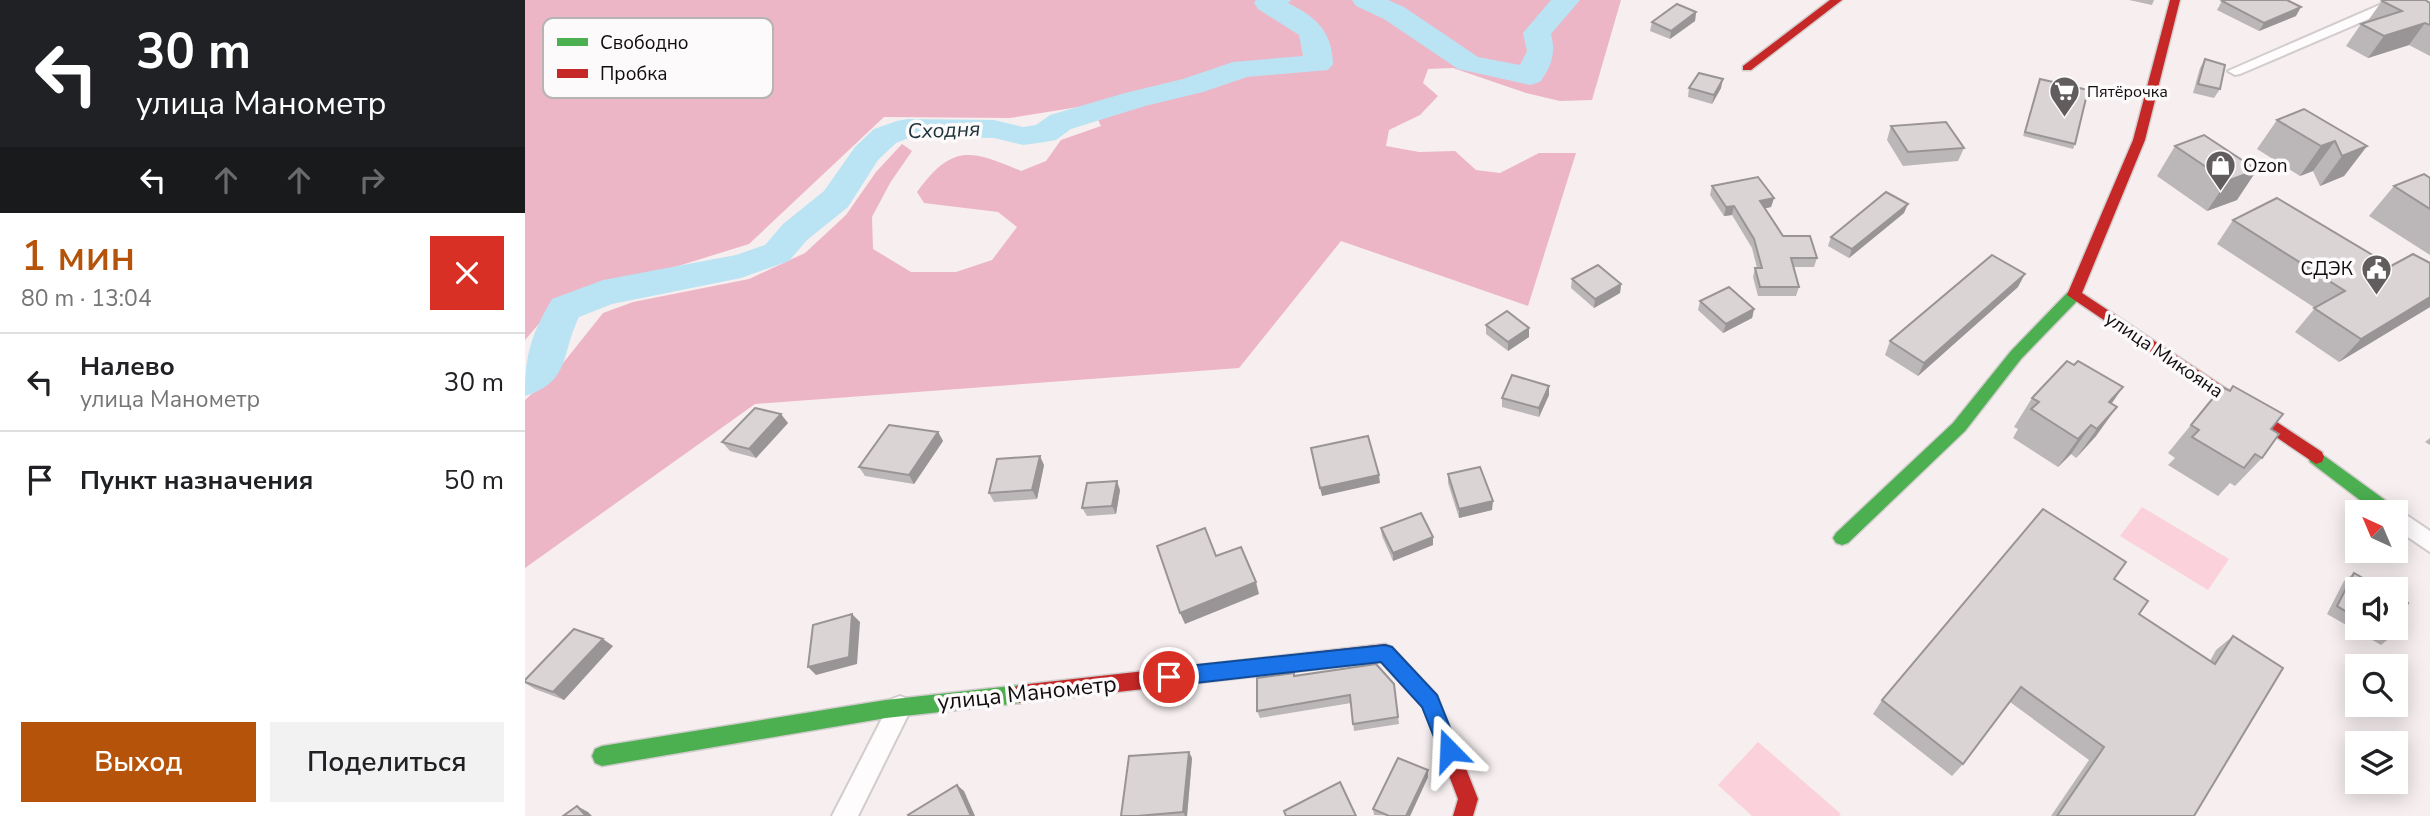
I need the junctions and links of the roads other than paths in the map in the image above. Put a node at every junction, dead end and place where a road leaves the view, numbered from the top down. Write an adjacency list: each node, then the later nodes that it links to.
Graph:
1 (1837, 0): 4 (street)
2 (2175, 0): 6 (street)
3 (2406, 0): 5 (street)
4 (1747, 68)
5 (2235, 71)
6 (2074, 295): 7 (street, улица Микояна); 9 (street)
7 (2373, 500)
8 (2408, 526): 10 (street)
9 (1842, 538)
10 (2430, 543)
11 (900, 707): 12 (street, улица Манометр); 13 (street); 14 (street, улица Манометр)
12 (602, 756)
13 (845, 816)
14 (1463, 816)

